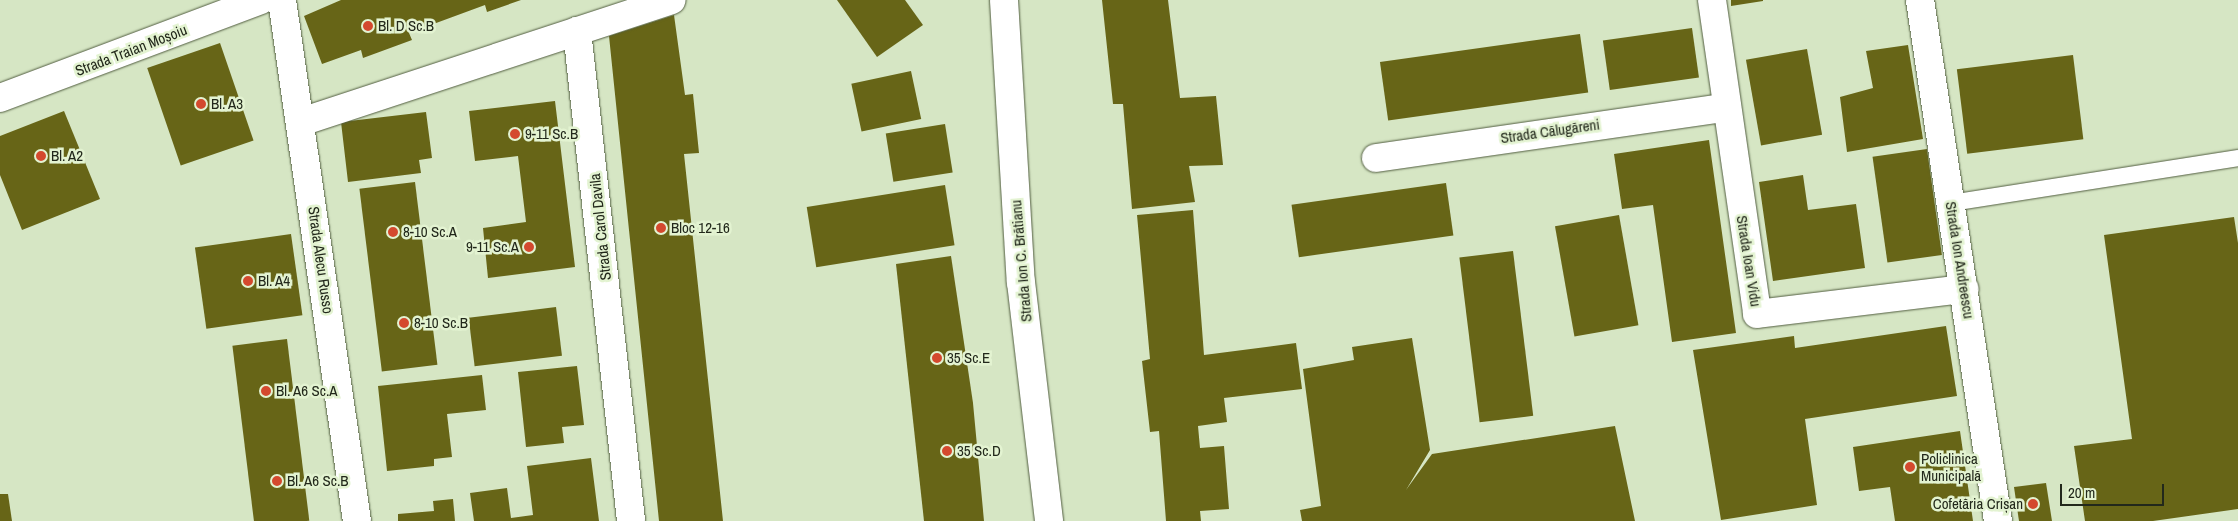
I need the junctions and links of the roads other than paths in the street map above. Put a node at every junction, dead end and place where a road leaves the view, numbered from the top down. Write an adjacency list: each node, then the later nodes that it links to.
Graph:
1 (261, 0): 8 (street, Strada Traian Moșoiu)
2 (282, 0): 10 (street, Strada Alecu Russo)
3 (671, 0): 7 (street)
4 (1004, 0): 17 (street, Strada Ion C. Brătianu)
5 (1712, 0): 9 (street, Strada Ioan Vidu)
6 (1920, 0): 13 (street, Strada Ion Andreescu)
7 (577, 31): 10 (street); 16 (street, Strada Carol Davila)
8 (0, 98)
9 (1725, 108): 11 (street, Strada Călugăreni); 14 (street, Strada Ioan Vidu)
10 (302, 122): 15 (street, Strada Alecu Russo)
11 (1376, 158)
12 (2238, 158): 13 (lane)
13 (1951, 203): 14 (street, Strada Ion Andreescu)
14 (1965, 288): 18 (street, Strada Ion Andreescu)
15 (357, 521)
16 (631, 521)
17 (1049, 521)
18 (1998, 521)

